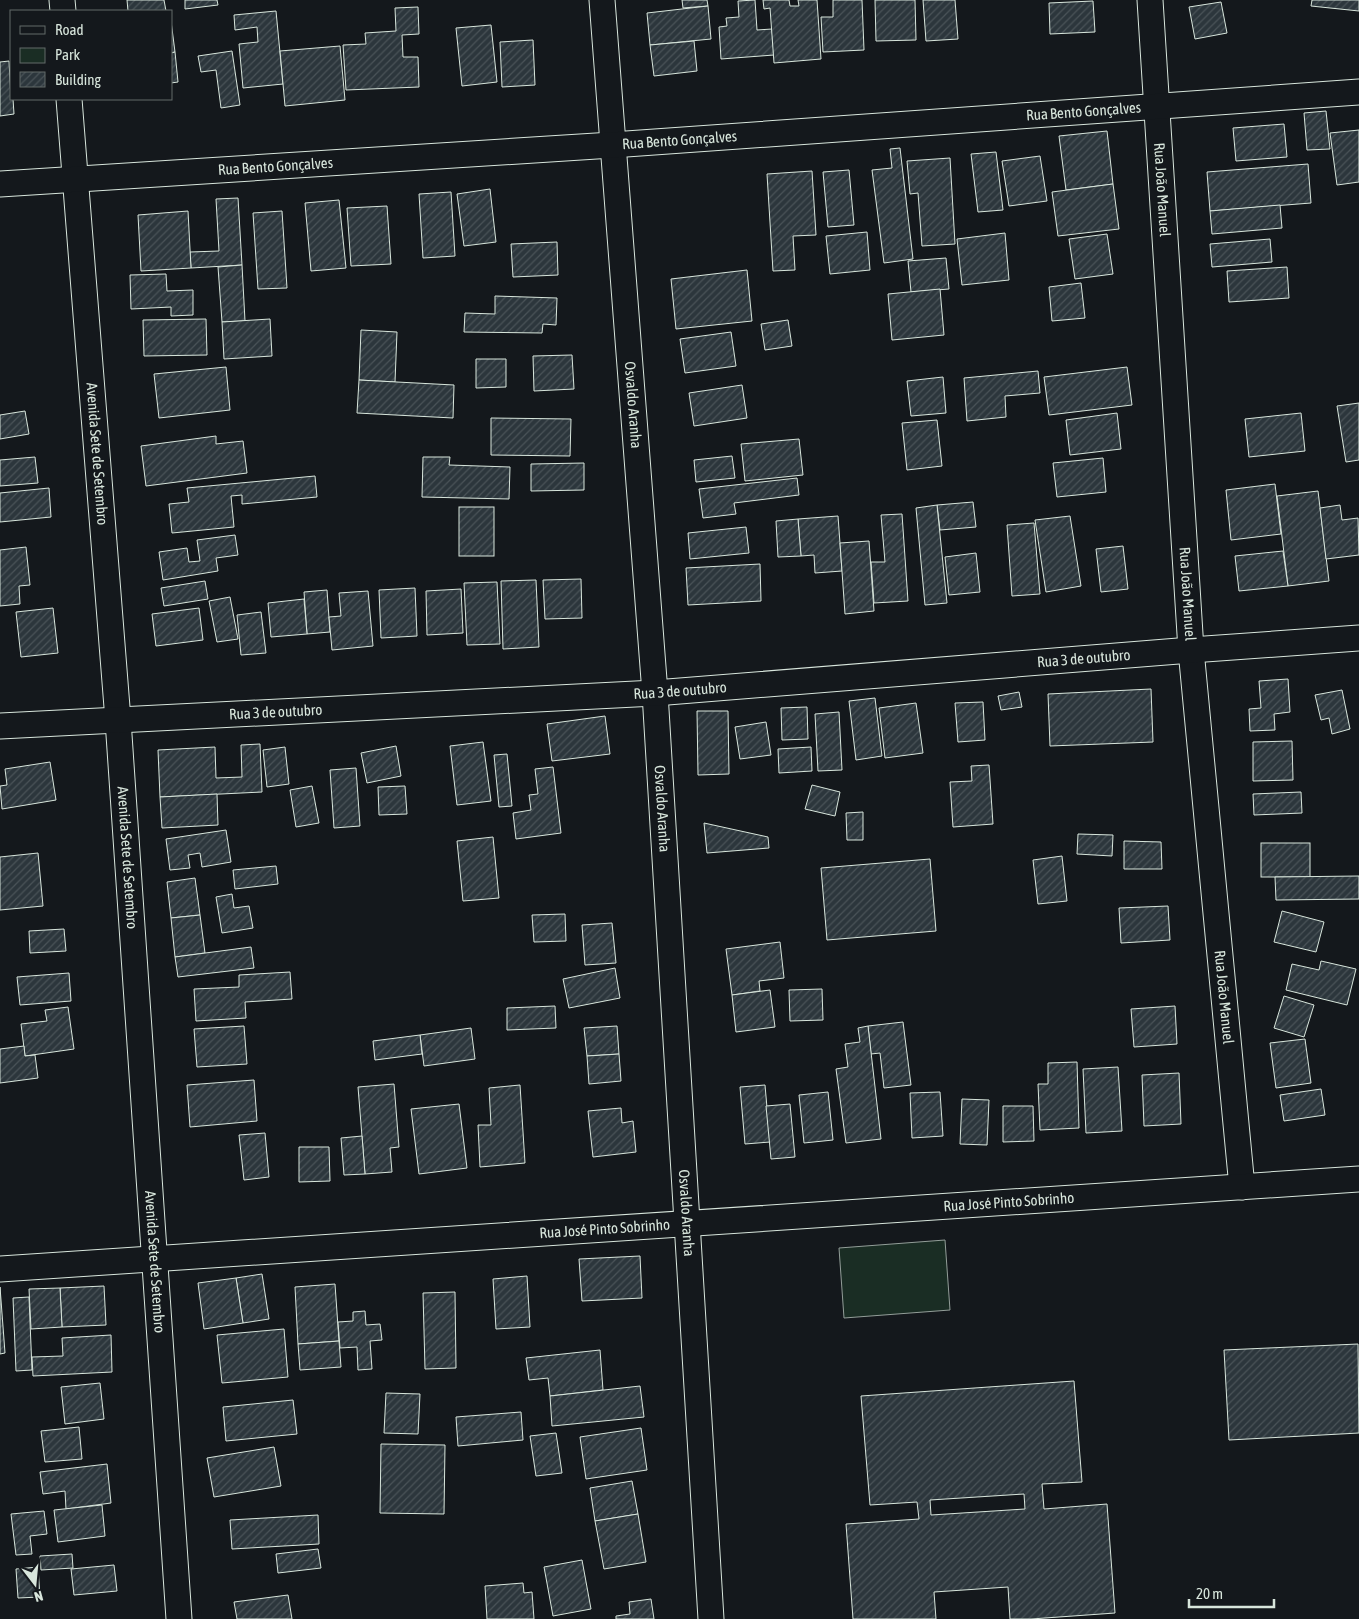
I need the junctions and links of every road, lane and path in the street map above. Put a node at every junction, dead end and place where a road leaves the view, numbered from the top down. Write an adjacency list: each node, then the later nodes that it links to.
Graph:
1 (602, 0): 6 (street, Osvaldo Aranha)
2 (1150, 0): 5 (street, Rua João Manuel)
3 (1359, 92): 5 (street, Rua Bento Gonçalves)
4 (69, 100): 7 (street, Avenida Sete de Setembro)
5 (1158, 105): 6 (street, Rua Bento Gonçalves); 10 (street, Rua João Manuel)
6 (612, 145): 7 (street, Rua Bento Gonçalves); 11 (street, Osvaldo Aranha)
7 (75, 178): 8 (street, Rua Bento Gonçalves); 12 (street, Avenida Sete de Setembro)
8 (0, 184)
9 (1359, 638): 10 (street, Rua 3 de outubro)
10 (1191, 650): 11 (street, Rua 3 de outubro); 15 (street, Rua João Manuel)
11 (655, 693): 12 (street, Rua 3 de outubro); 16 (street, Osvaldo Aranha)
12 (118, 720): 13 (street, Rua 3 de outubro); 17 (street, Avenida Sete de Setembro)
13 (0, 726)
14 (1359, 1179): 15 (street, Rua José Pinto Sobrinho)
15 (1242, 1187): 16 (street, Rua José Pinto Sobrinho)
16 (687, 1224): 17 (street, Rua José Pinto Sobrinho); 20 (street, Osvaldo Aranha)
17 (155, 1258): 18 (street, Rua José Pinto Sobrinho); 19 (street, Avenida Sete de Setembro)
18 (0, 1269)
19 (179, 1619)
20 (711, 1619)

